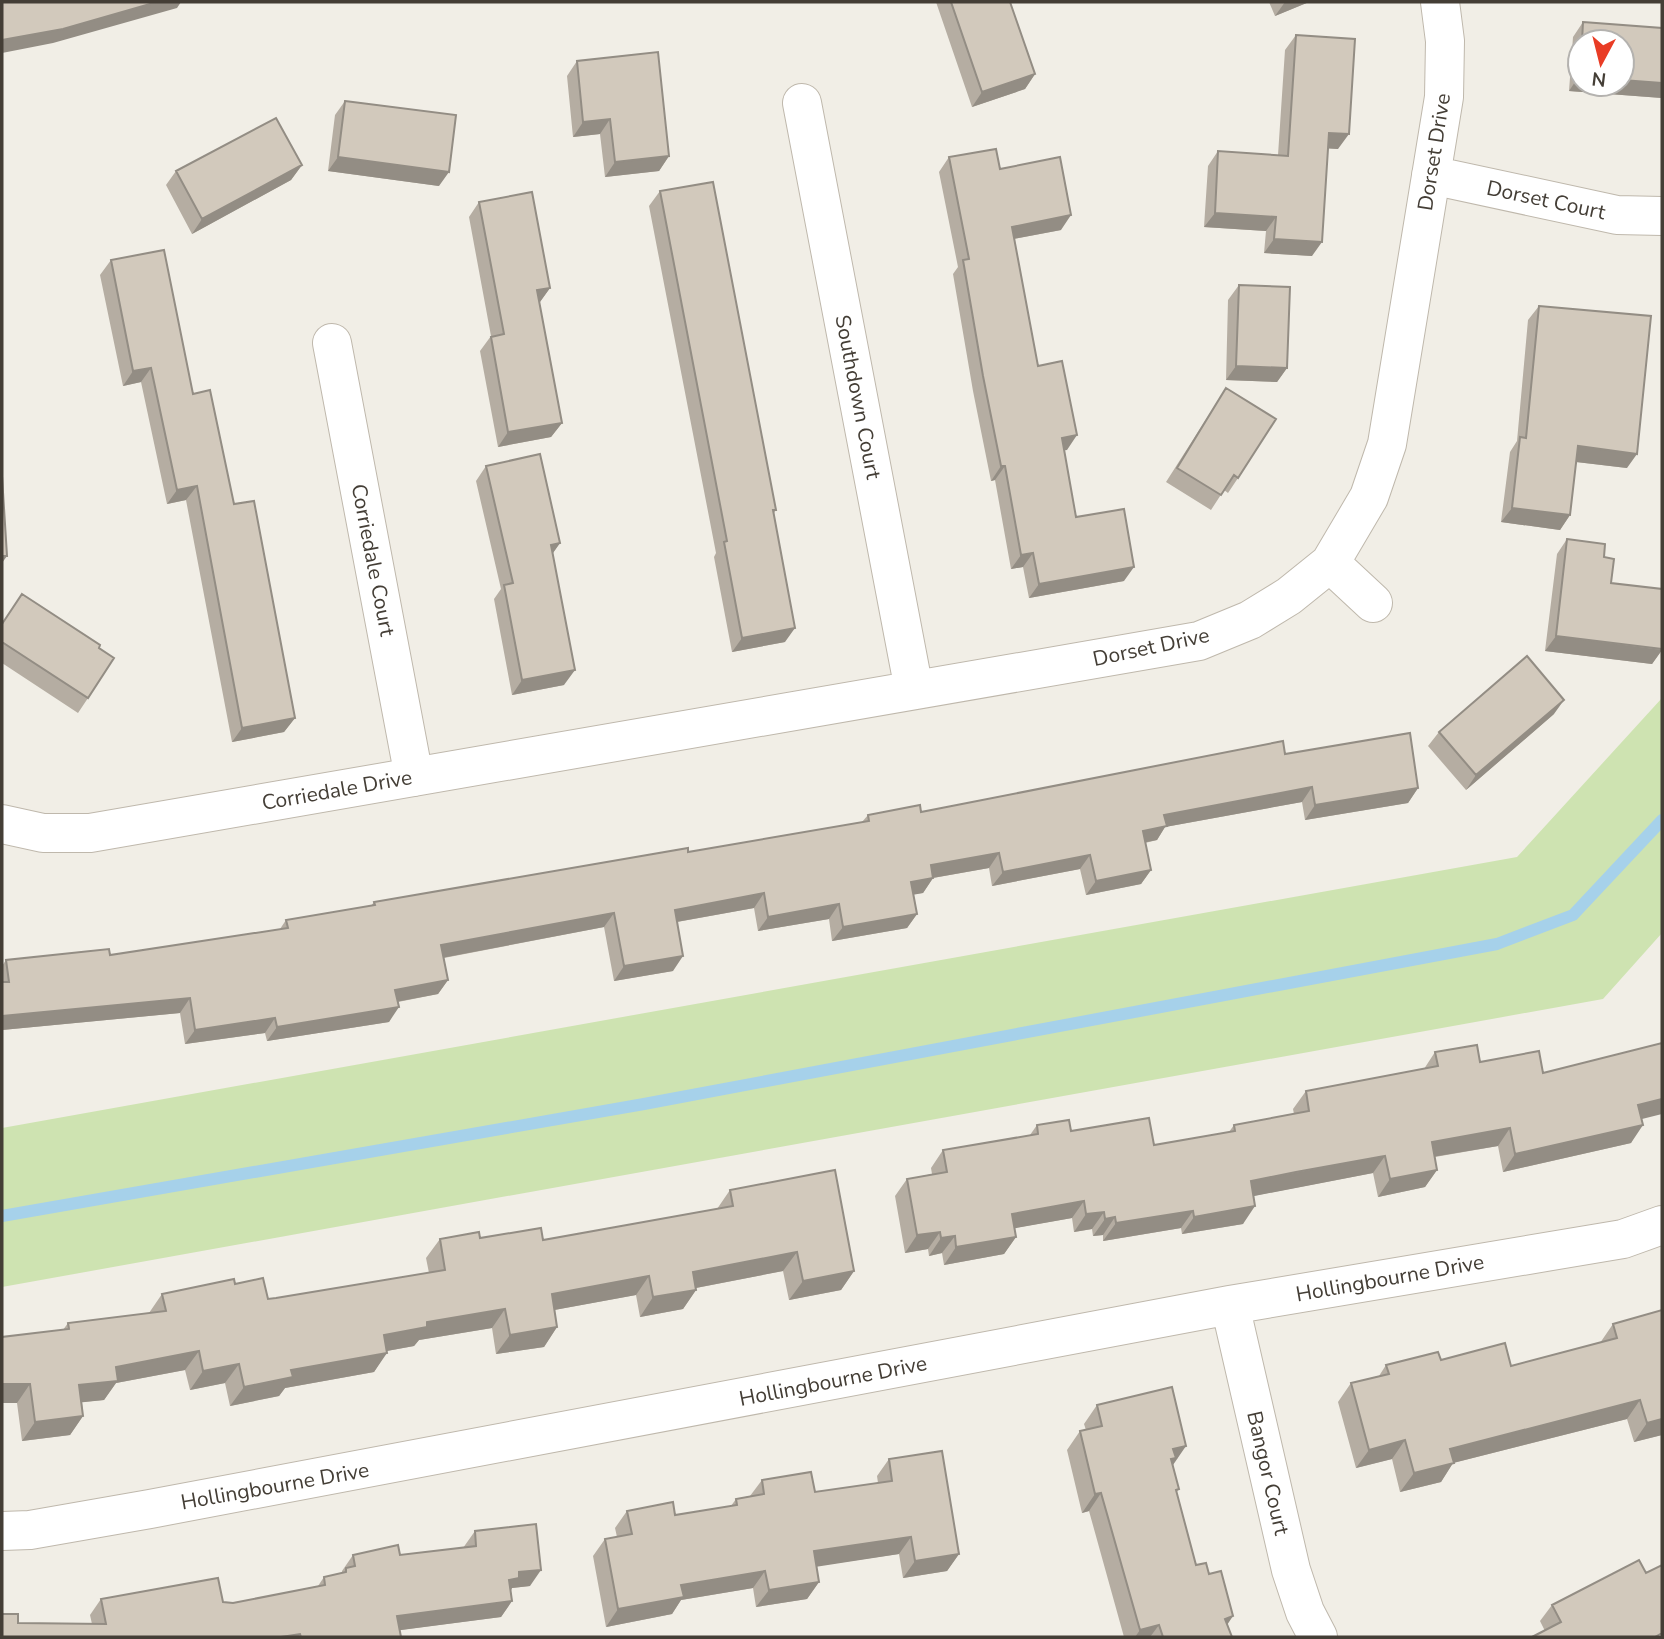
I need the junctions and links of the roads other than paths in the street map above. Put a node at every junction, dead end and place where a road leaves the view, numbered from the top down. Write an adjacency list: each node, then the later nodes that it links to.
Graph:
1 (1440, 2): 3 (street, Dorset Drive)
2 (802, 103): 8 (street, Southdown Court)
3 (1431, 175): 4 (street, Dorset Court); 6 (street, Dorset Drive)
4 (1662, 216)
5 (332, 343): 10 (street, Corriedale Court)
6 (1330, 563): 7 (street); 8 (street, Dorset Drive)
7 (1373, 603)
8 (914, 690): 9 (street, Dorset Drive)
9 (671, 732): 10 (street, Corriedale Drive)
10 (414, 777): 11 (street, Corriedale Drive)
11 (2, 824)
12 (1662, 1225): 13 (street, Hollingbourne Drive)
13 (1230, 1305): 14 (street, Hollingbourne Drive); 15 (street, Bangor Court)
14 (2, 1531)
15 (1318, 1637)

